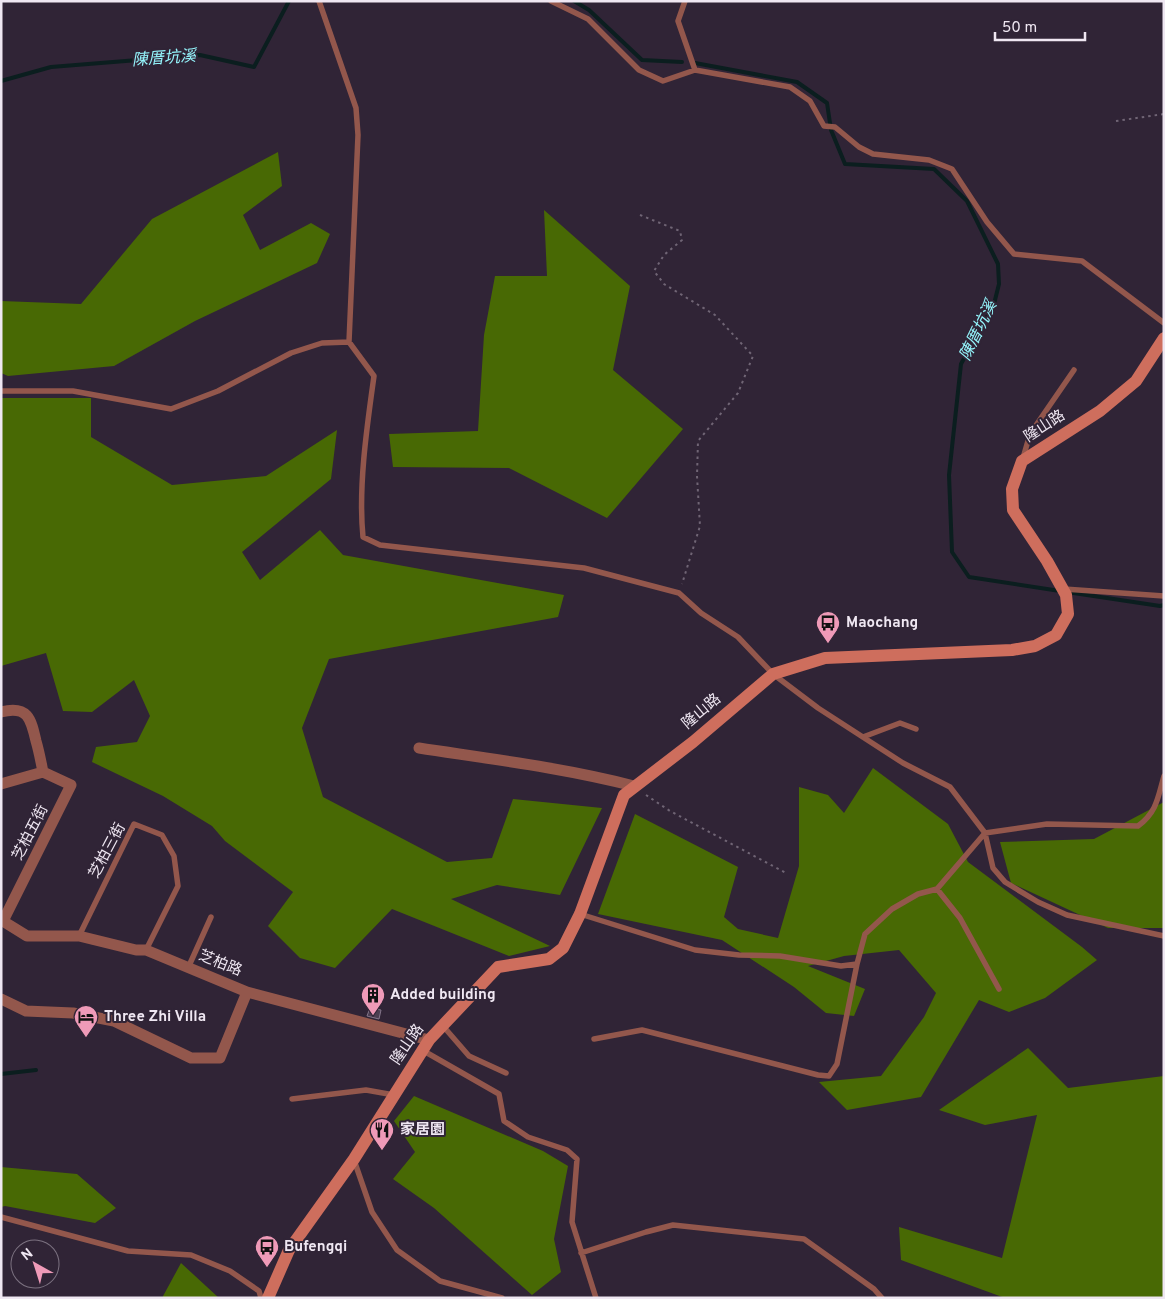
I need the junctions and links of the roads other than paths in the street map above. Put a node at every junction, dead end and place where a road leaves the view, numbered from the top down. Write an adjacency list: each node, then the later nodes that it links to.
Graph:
1 (319, 1): 7 (lane)
2 (551, 1): 4 (lane)
3 (684, 1): 4 (lane)
4 (695, 70): 5 (lane)
5 (1164, 323)
6 (1164, 338): 10 (street, 隆山路)
7 (349, 342): 9 (lane); 13 (lane)
8 (1074, 370): 10 (lane)
9 (1, 391)
10 (1022, 461): 11 (street, 隆山路)
11 (1064, 591): 12 (lane); 13 (street, 隆山路)
12 (1164, 596)
13 (773, 674): 16 (lane); 21 (street, 隆山路)
14 (1, 712): 18 (street)
15 (916, 729): 16 (lane)
16 (863, 737): 22 (lane)
17 (419, 748): 21 (street)
18 (43, 772): 20 (street); 26 (street, 芝柏五街)
19 (1164, 776): 22 (lane)
20 (1, 784)
21 (634, 786): 24 (street, 隆山路)
22 (985, 833): 23 (lane); 28 (lane)
23 (937, 889): 30 (lane); 32 (lane)
24 (580, 914): 30 (lane); 35 (street, 隆山路)
25 (211, 918): 31 (lane)
26 (2, 921): 27 (street, 芝柏路)
27 (79, 936): 29 (street, 芝柏路); 29 (lane, 芝柏三街)
28 (1164, 936)
29 (146, 950): 31 (street, 芝柏路)
30 (857, 964): 36 (lane)
31 (188, 968): 33 (street, 芝柏路)
32 (998, 989)
33 (246, 992): 34 (street); 37 (street, 芝柏路)
34 (1, 999)
35 (442, 1025): 37 (street, 隆山路); 38 (lane)
36 (594, 1039)
37 (426, 1045): 39 (street, 隆山路); 43 (lane)
38 (506, 1073)
39 (394, 1095): 40 (lane); 41 (street, 隆山路)
40 (292, 1098)
41 (354, 1159): 45 (street, 隆山路); 46 (lane)
42 (1, 1216): 44 (lane)
43 (581, 1253): 47 (lane); 48 (lane)
44 (261, 1298)
45 (268, 1298)
46 (502, 1298)
47 (596, 1298)
48 (882, 1298)

